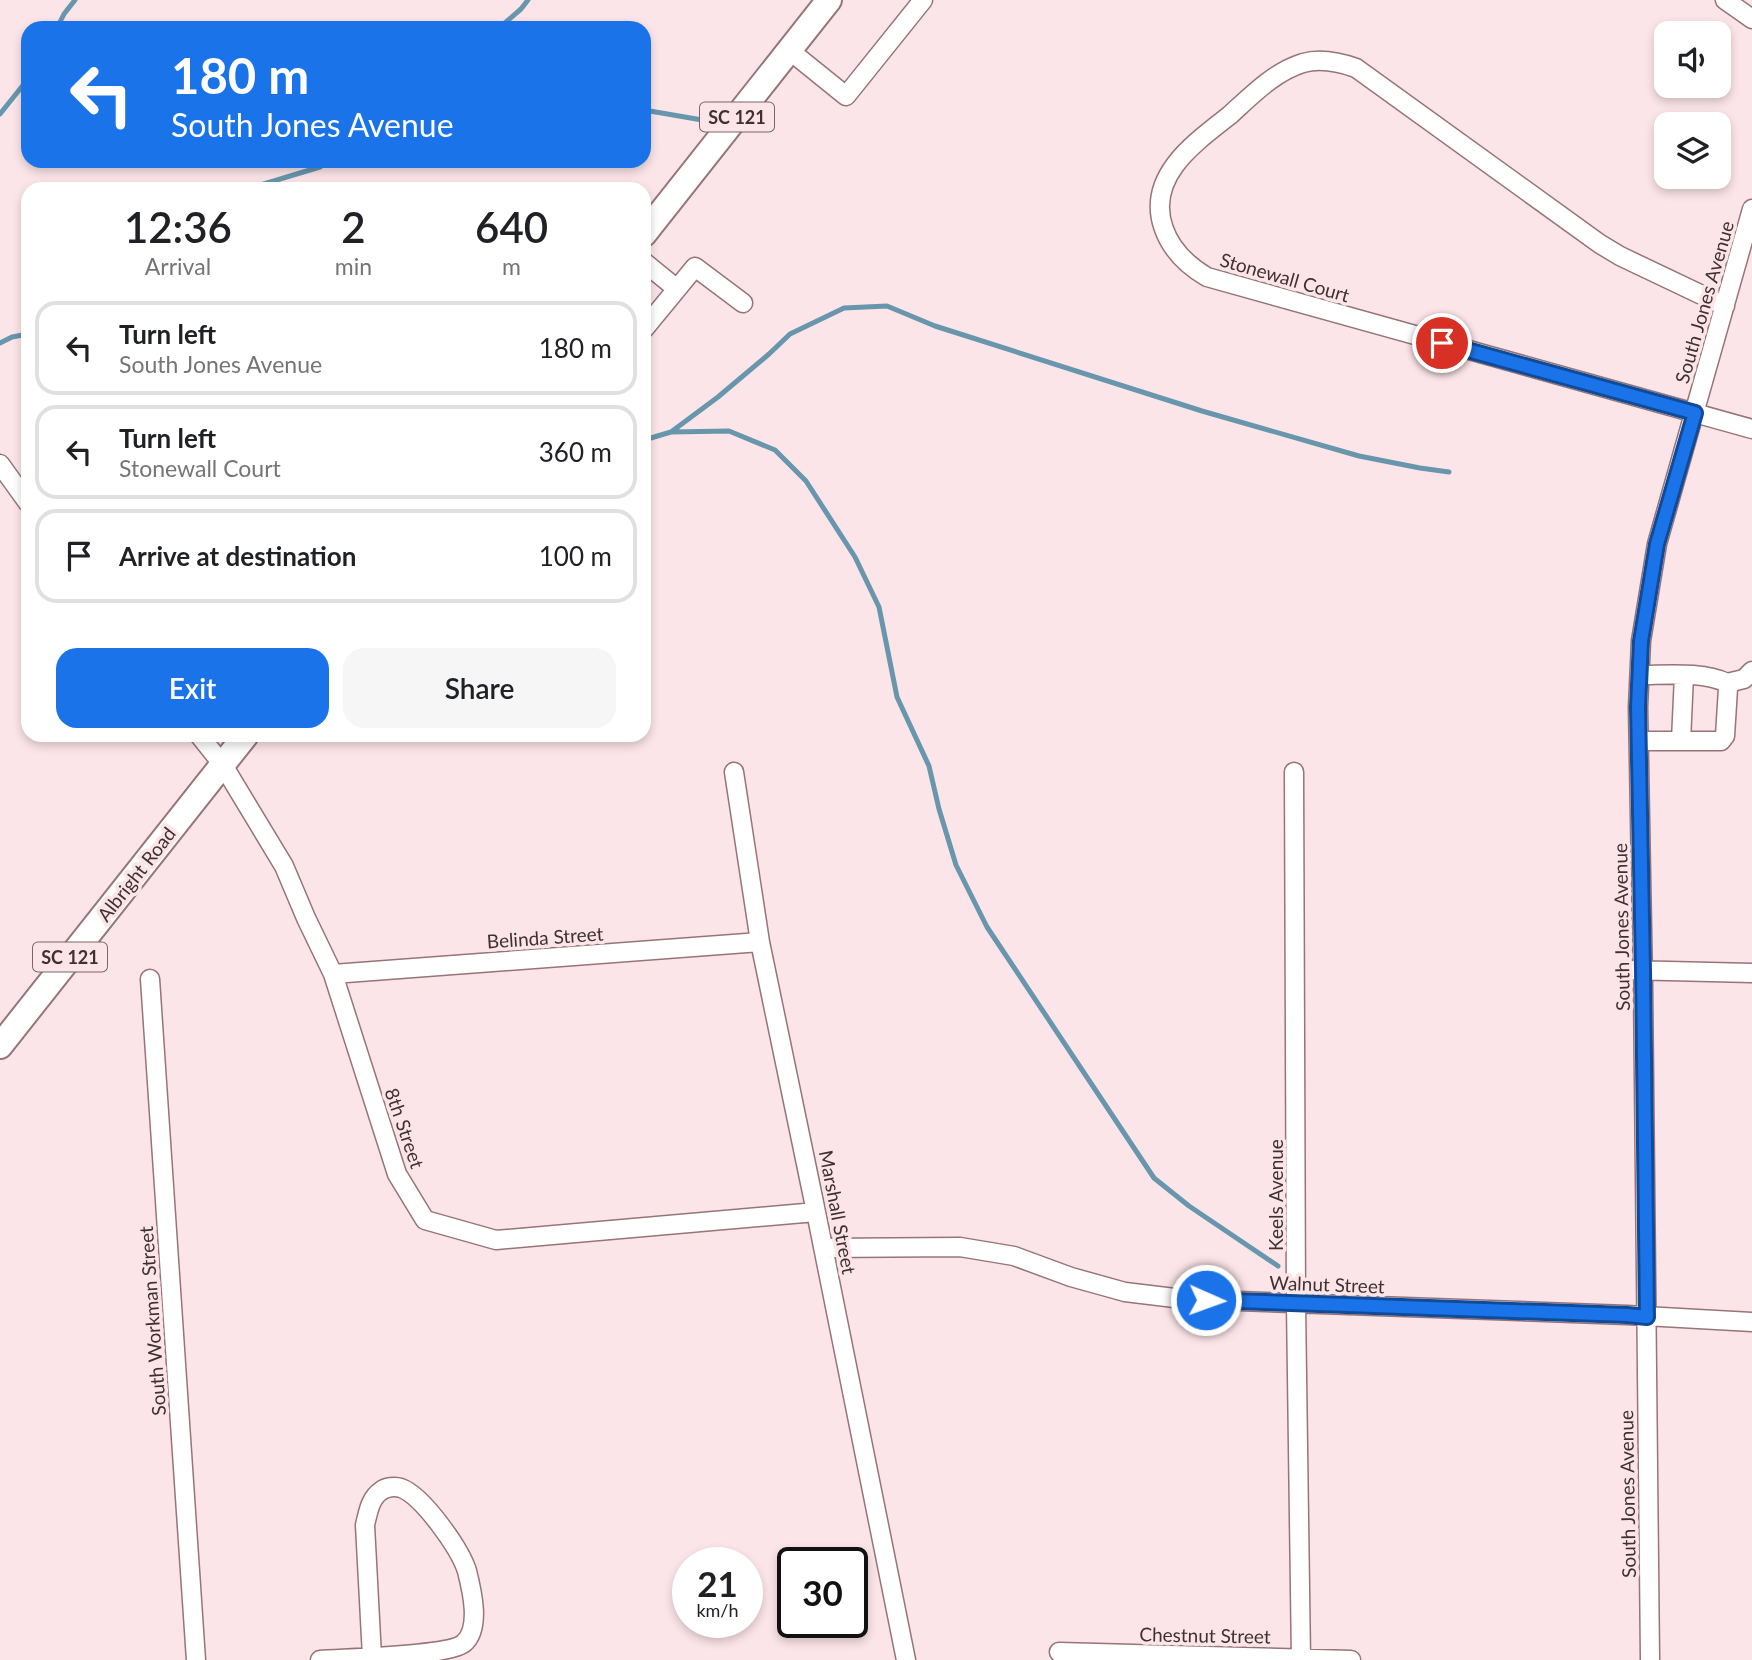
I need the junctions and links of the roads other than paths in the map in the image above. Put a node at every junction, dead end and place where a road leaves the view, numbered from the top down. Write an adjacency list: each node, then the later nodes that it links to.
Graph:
1 (829, 0): 5 (highway, SC 121)
2 (923, 0): 5 (street)
3 (1725, 0): 4 (street)
4 (1752, 19)
5 (789, 50): 7 (highway, SC 121)
6 (1752, 209): 11 (street, South Jones Avenue)
7 (651, 224)
8 (651, 268): 9 (street)
9 (677, 289): 10 (street); 12 (street)
10 (743, 303)
11 (1725, 306): 13 (street, South Jones Avenue); 13 (street, Stonewall Court)
12 (651, 321)
13 (1695, 413): 14 (street, Stonewall Court); 18 (street, South Jones Avenue)
14 (1752, 429)
15 (0, 464): 16 (street)
16 (21, 493)
17 (1752, 671): 20 (street)
18 (1640, 675): 19 (street); 21 (street, South Jones Avenue)
19 (1684, 676): 20 (street); 22 (street)
20 (1727, 684): 22 (street)
21 (1639, 741): 22 (street); 29 (street, South Jones Avenue)
22 (1681, 741)
23 (205, 742): 25 (street, 8th Street)
24 (241, 742): 25 (highway, Albright Road / SC 121)
25 (223, 765): 30 (street, 8th Street); 33 (highway, Albright Road / SC 121)
26 (734, 772): 28 (street, Marshall Street)
27 (1294, 772): 36 (street, Keels Avenue)
28 (761, 942): 30 (street, Belinda Street); 34 (street, Marshall Street)
29 (1635, 970): 31 (street); 37 (street, South Jones Avenue)
30 (333, 974): 34 (street, 8th Street)
31 (1752, 974)
32 (150, 979): 42 (street, South Workman Street)
33 (0, 1046)
34 (816, 1212): 35 (street, Marshall Street)
35 (823, 1248): 36 (street, Walnut Street); 44 (street, Marshall Street)
36 (1296, 1304): 37 (street, Walnut Street); 41 (street, Keels Avenue)
37 (1647, 1317): 38 (street, Walnut Street); 46 (street, South Jones Avenue)
38 (1752, 1322)
39 (1059, 1652): 41 (street, Chestnut Street)
40 (372, 1657): 40 (street); 43 (street)
41 (1301, 1659): 45 (street, Chestnut Street)
42 (196, 1660)
43 (320, 1660)
44 (906, 1660)
45 (1351, 1660)
46 (1650, 1660)

